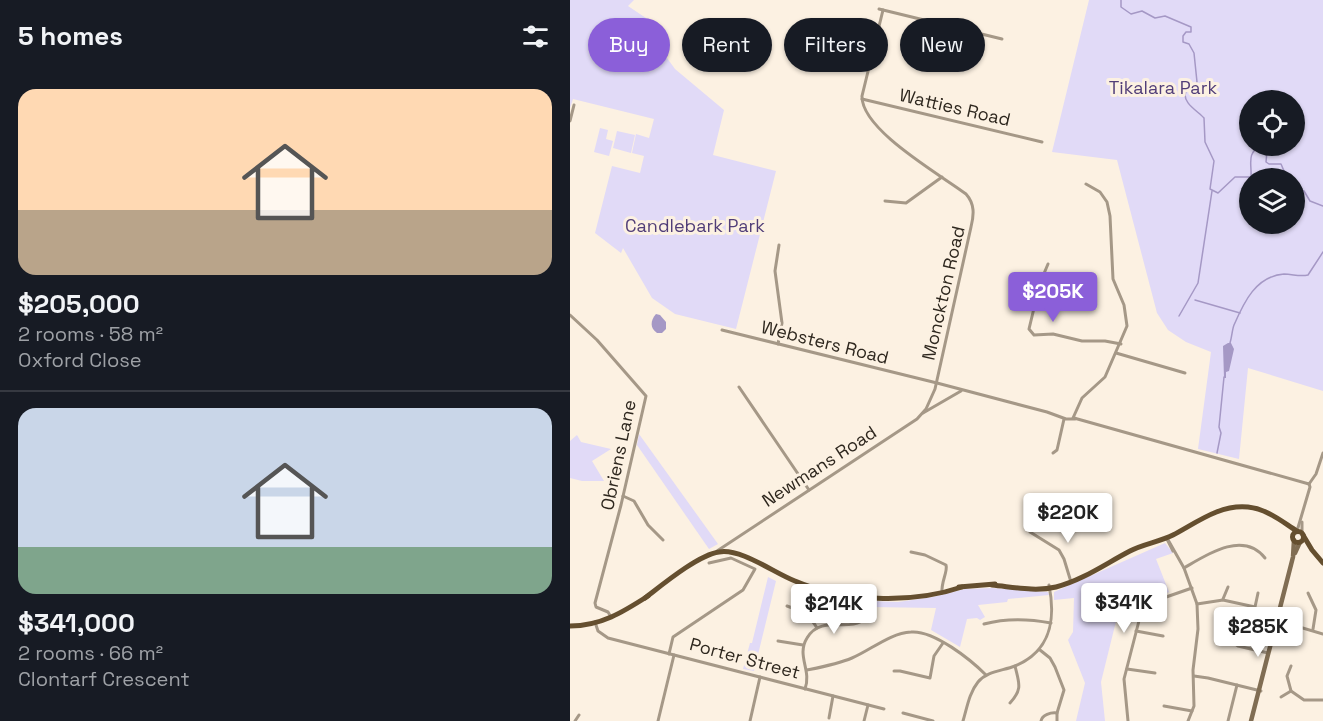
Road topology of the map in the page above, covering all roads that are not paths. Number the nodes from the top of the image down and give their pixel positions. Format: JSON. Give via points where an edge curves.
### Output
{"nodes":[{"id":1,"x":1002,"y":39,"type":"dead end"},
{"id":2,"x":862,"y":99,"type":"junction"},
{"id":3,"x":574,"y":105,"type":"dead end"},
{"id":4,"x":570,"y":122,"type":"edge"},
{"id":5,"x":1042,"y":142,"type":"dead end"},
{"id":6,"x":942,"y":177,"type":"junction"},
{"id":7,"x":1086,"y":184,"type":"dead end"},
{"id":8,"x":885,"y":201,"type":"dead end"},
{"id":9,"x":779,"y":245,"type":"dead end"},
{"id":10,"x":1048,"y":264,"type":"dead end"},
{"id":11,"x":570,"y":315,"type":"edge"},
{"id":12,"x":722,"y":330,"type":"dead end"},
{"id":13,"x":778,"y":344,"type":"junction"},
{"id":14,"x":1121,"y":344,"type":"junction"},
{"id":15,"x":1116,"y":353,"type":"junction"},
{"id":16,"x":1185,"y":373,"type":"dead end"},
{"id":17,"x":936,"y":383,"type":"junction"},
{"id":18,"x":739,"y":387,"type":"dead end"},
{"id":19,"x":954,"y":388,"type":"junction"},
{"id":20,"x":963,"y":390,"type":"junction"},
{"id":21,"x":956,"y":393,"type":"junction"},
{"id":22,"x":923,"y":413,"type":"junction"},
{"id":23,"x":1063,"y":418,"type":"junction"},
{"id":24,"x":1073,"y":418,"type":"junction"},
{"id":25,"x":1053,"y":453,"type":"dead end"},
{"id":26,"x":1323,"y":453,"type":"edge"},
{"id":27,"x":1309,"y":484,"type":"junction"},
{"id":28,"x":810,"y":490,"type":"junction"},
{"id":29,"x":623,"y":495,"type":"junction"},
{"id":30,"x":1301,"y":521,"type":"junction"},
{"id":31,"x":1285,"y":524,"type":"junction"},
{"id":32,"x":1030,"y":532,"type":"dead end"},
{"id":33,"x":1298,"y":536,"type":"junction"},
{"id":34,"x":663,"y":540,"type":"dead end"},
{"id":35,"x":1167,"y":540,"type":"junction"},
{"id":36,"x":729,"y":542,"type":"junction"},
{"id":37,"x":1310,"y":549,"type":"junction"},
{"id":38,"x":1296,"y":551,"type":"junction"},
{"id":39,"x":732,"y":552,"type":"junction"},
{"id":40,"x":911,"y":552,"type":"dead end"},
{"id":41,"x":717,"y":553,"type":"junction"},
{"id":42,"x":1293,"y":557,"type":"junction"},
{"id":43,"x":1265,"y":558,"type":"dead end"},
{"id":44,"x":752,"y":561,"type":"junction"},
{"id":45,"x":709,"y":563,"type":"dead end"},
{"id":46,"x":1323,"y":563,"type":"edge"},
{"id":47,"x":1184,"y":568,"type":"junction"},
{"id":48,"x":1071,"y":581,"type":"junction"},
{"id":49,"x":1050,"y":587,"type":"junction"},
{"id":50,"x":1228,"y":587,"type":"dead end"},
{"id":51,"x":1192,"y":588,"type":"junction"},
{"id":52,"x":942,"y":592,"type":"junction"},
{"id":53,"x":1258,"y":593,"type":"dead end"},
{"id":54,"x":1308,"y":593,"type":"dead end"},
{"id":55,"x":869,"y":597,"type":"junction"},
{"id":56,"x":1223,"y":600,"type":"junction"},
{"id":57,"x":1197,"y":604,"type":"junction"},
{"id":58,"x":787,"y":606,"type":"dead end"},
{"id":59,"x":1278,"y":616,"type":"junction"},
{"id":60,"x":611,"y":617,"type":"junction"},
{"id":61,"x":596,"y":622,"type":"junction"},
{"id":62,"x":1051,"y":623,"type":"junction"},
{"id":63,"x":1286,"y":623,"type":"junction"},
{"id":64,"x":984,"y":624,"type":"dead end"},
{"id":65,"x":570,"y":625,"type":"edge"},
{"id":66,"x":1276,"y":626,"type":"junction"},
{"id":67,"x":817,"y":628,"type":"junction"},
{"id":68,"x":1312,"y":629,"type":"junction"},
{"id":69,"x":1136,"y":631,"type":"junction"},
{"id":70,"x":1323,"y":634,"type":"edge"},
{"id":71,"x":1163,"y":636,"type":"dead end"},
{"id":72,"x":778,"y":641,"type":"dead end"},
{"id":73,"x":943,"y":643,"type":"junction"},
{"id":74,"x":1234,"y":643,"type":"dead end"},
{"id":75,"x":803,"y":645,"type":"junction"},
{"id":76,"x":1040,"y":650,"type":"junction"},
{"id":77,"x":1268,"y":653,"type":"junction"},
{"id":78,"x":669,"y":654,"type":"junction"},
{"id":79,"x":674,"y":655,"type":"junction"},
{"id":80,"x":1015,"y":666,"type":"junction"},
{"id":81,"x":1291,"y":666,"type":"dead end"},
{"id":82,"x":1126,"y":669,"type":"junction"},
{"id":83,"x":807,"y":670,"type":"junction"},
{"id":84,"x":894,"y":671,"type":"dead end"},
{"id":85,"x":1155,"y":673,"type":"dead end"},
{"id":86,"x":986,"y":675,"type":"junction"},
{"id":87,"x":1194,"y":676,"type":"junction"},
{"id":88,"x":761,"y":677,"type":"junction"},
{"id":89,"x":1237,"y":685,"type":"junction"},
{"id":90,"x":805,"y":689,"type":"junction"},
{"id":91,"x":1291,"y":690,"type":"junction"},
{"id":92,"x":1260,"y":691,"type":"junction"},
{"id":93,"x":833,"y":696,"type":"junction"},
{"id":94,"x":1281,"y":697,"type":"dead end"},
{"id":95,"x":1323,"y":700,"type":"edge"},
{"id":96,"x":1010,"y":703,"type":"dead end"},
{"id":97,"x":868,"y":705,"type":"junction"},
{"id":98,"x":1164,"y":706,"type":"dead end"},
{"id":99,"x":884,"y":709,"type":"dead end"},
{"id":100,"x":1192,"y":711,"type":"junction"},
{"id":101,"x":903,"y":713,"type":"dead end"},
{"id":102,"x":1057,"y":713,"type":"junction"},
{"id":103,"x":579,"y":715,"type":"dead end"},
{"id":104,"x":829,"y":718,"type":"dead end"},
{"id":105,"x":750,"y":720,"type":"edge"},
{"id":106,"x":575,"y":721,"type":"edge"},
{"id":107,"x":658,"y":721,"type":"edge"},
{"id":108,"x":755,"y":721,"type":"edge"},
{"id":109,"x":864,"y":721,"type":"edge"},
{"id":110,"x":933,"y":721,"type":"edge"},
{"id":111,"x":963,"y":721,"type":"edge"},
{"id":112,"x":1041,"y":721,"type":"edge"},
{"id":113,"x":1057,"y":721,"type":"edge"},
{"id":114,"x":1128,"y":721,"type":"edge"},
{"id":115,"x":1188,"y":721,"type":"edge"},
{"id":116,"x":1228,"y":721,"type":"edge"},
{"id":117,"x":1252,"y":721,"type":"edge"}],
"edges":[{"from":1,"to":2,"type":"street","via":[[881,9]]},
{"from":2,"to":5,"type":"street","name":"Watties Road"},
{"from":2,"to":6,"type":"street","name":"Monckton Road","via":[[884,135]]},
{"from":3,"to":4,"type":"street"},
{"from":6,"to":8,"type":"street","via":[[906,203]]},
{"from":6,"to":17,"type":"street","name":"Monckton Road","via":[[969,197],[974,212]]},
{"from":7,"to":14,"type":"street","via":[[1100,192],[1109,209],[1113,279],[1127,316]]},
{"from":9,"to":13,"type":"street","via":[[775,271],[782,323]]},
{"from":10,"to":14,"type":"street","via":[[1029,329],[1032,333]]},
{"from":11,"to":29,"type":"street","name":"Obriens Lane","via":[[646,396]]},
{"from":12,"to":13,"type":"street","name":"Websters Road"},
{"from":13,"to":17,"type":"street","name":"Websters Road"},
{"from":14,"to":15,"type":"street"},
{"from":15,"to":16,"type":"street"},
{"from":15,"to":24,"type":"street","via":[[1103,380],[1082,398]]},
{"from":17,"to":19,"type":"street","name":"Websters Road"},
{"from":17,"to":22,"type":"street","name":"Newmans Road"},
{"from":18,"to":28,"type":"street"},
{"from":19,"to":20,"type":"street","name":"Websters Road"},
{"from":19,"to":21,"type":"street"},
{"from":20,"to":21,"type":"street","name":"Newmans Road"},
{"from":20,"to":23,"type":"street","name":"Websters Road"},
{"from":21,"to":22,"type":"street","name":"Newmans Road"},
{"from":22,"to":28,"type":"street","name":"Newmans Road"},
{"from":23,"to":24,"type":"street","name":"Websters Road"},
{"from":23,"to":25,"type":"street","via":[[1057,450]]},
{"from":24,"to":27,"type":"street","name":"Websters Road"},
{"from":26,"to":27,"type":"street"},
{"from":27,"to":30,"type":"street"},
{"from":28,"to":36,"type":"street","name":"Newmans Road"},
{"from":29,"to":34,"type":"street","via":[[634,501],[648,525]]},
{"from":29,"to":60,"type":"street","name":"Obriens Lane","via":[[595,603]]},
{"from":30,"to":31,"type":"street","via":[[1293,526]]},
{"from":30,"to":33,"type":"street"},
{"from":31,"to":33,"type":"main road"},
{"from":31,"to":35,"type":"main road","via":[[1265,511],[1244,507],[1223,510]]},
{"from":32,"to":48,"type":"street","via":[[1059,550]]},
{"from":33,"to":37,"type":"main road"},
{"from":33,"to":38,"type":"main road"},
{"from":33,"to":42,"type":"main road"},
{"from":35,"to":47,"type":"street"},
{"from":35,"to":48,"type":"main road"},
{"from":36,"to":39,"type":"street"},
{"from":36,"to":41,"type":"street","name":"Newmans Road"},
{"from":37,"to":38,"type":"main road"},
{"from":37,"to":46,"type":"main road"},
{"from":38,"to":42,"type":"main road"},
{"from":39,"to":41,"type":"main road"},
{"from":39,"to":44,"type":"main road"},
{"from":40,"to":52,"type":"street","via":[[945,563]]},
{"from":41,"to":44,"type":"main road"},
{"from":41,"to":60,"type":"main road","name":"Newmans Road"},
{"from":42,"to":59,"type":"main road"},
{"from":43,"to":47,"type":"street","via":[[1252,549],[1230,546]]},
{"from":44,"to":55,"type":"main road","via":[[811,587]]},
{"from":45,"to":78,"type":"street","via":[[731,558],[755,569],[743,590],[675,636]]},
{"from":47,"to":51,"type":"street"},
{"from":48,"to":49,"type":"main road"},
{"from":49,"to":52,"type":"main road","via":[[992,585]]},
{"from":49,"to":62,"type":"street"},
{"from":50,"to":56,"type":"street"},
{"from":51,"to":57,"type":"street"},
{"from":51,"to":69,"type":"street","via":[[1146,606]]},
{"from":52,"to":55,"type":"main road"},
{"from":53,"to":56,"type":"street","via":[[1255,607]]},
{"from":54,"to":68,"type":"street","via":[[1316,610]]},
{"from":55,"to":67,"type":"street","via":[[864,620]]},
{"from":56,"to":57,"type":"street"},
{"from":57,"to":87,"type":"street"},
{"from":58,"to":67,"type":"street","via":[[806,613]]},
{"from":59,"to":63,"type":"street"},
{"from":59,"to":66,"type":"main road"},
{"from":60,"to":61,"type":"main road","name":"Newmans Road"},
{"from":61,"to":65,"type":"main road"},
{"from":61,"to":78,"type":"street","name":"Porter Street","via":[[601,634],[613,640]]},
{"from":62,"to":64,"type":"street","via":[[1033,620]]},
{"from":62,"to":76,"type":"street"},
{"from":63,"to":66,"type":"street"},
{"from":63,"to":68,"type":"street"},
{"from":66,"to":77,"type":"main road"},
{"from":66,"to":92,"type":"main road"},
{"from":67,"to":75,"type":"street"},
{"from":68,"to":70,"type":"street"},
{"from":69,"to":71,"type":"street"},
{"from":69,"to":82,"type":"street"},
{"from":72,"to":75,"type":"street"},
{"from":73,"to":83,"type":"street","via":[[921,633],[903,633],[852,658]]},
{"from":73,"to":84,"type":"street","via":[[934,656],[930,678]]},
{"from":73,"to":86,"type":"street"},
{"from":74,"to":77,"type":"street"},
{"from":75,"to":83,"type":"street"},
{"from":76,"to":80,"type":"street"},
{"from":76,"to":102,"type":"street","via":[[1050,658],[1064,690]]},
{"from":77,"to":92,"type":"main road"},
{"from":78,"to":79,"type":"street","name":"Porter Street"},
{"from":79,"to":88,"type":"street","name":"Porter Street"},
{"from":79,"to":107,"type":"street"},
{"from":80,"to":86,"type":"street"},
{"from":80,"to":96,"type":"street","via":[[1020,689]]},
{"from":81,"to":91,"type":"street","via":[[1287,676]]},
{"from":82,"to":85,"type":"street"},
{"from":82,"to":114,"type":"street"},
{"from":83,"to":90,"type":"street"},
{"from":86,"to":111,"type":"street","via":[[972,690]]},
{"from":87,"to":89,"type":"street"},
{"from":87,"to":100,"type":"street"},
{"from":88,"to":90,"type":"street","name":"Porter Street"},
{"from":88,"to":105,"type":"street"},
{"from":89,"to":92,"type":"street"},
{"from":89,"to":116,"type":"street"},
{"from":90,"to":93,"type":"street","name":"Porter Street"},
{"from":91,"to":94,"type":"street"},
{"from":91,"to":95,"type":"street","via":[[1304,700]]},
{"from":92,"to":117,"type":"main road"},
{"from":93,"to":97,"type":"street","name":"Porter Street"},
{"from":93,"to":104,"type":"street"},
{"from":97,"to":99,"type":"street","name":"Porter Street"},
{"from":97,"to":109,"type":"street"},
{"from":98,"to":100,"type":"street"},
{"from":100,"to":115,"type":"street"},
{"from":101,"to":110,"type":"street"},
{"from":102,"to":112,"type":"street","via":[[1044,716]]},
{"from":102,"to":113,"type":"street"},
{"from":103,"to":106,"type":"street"},
{"from":105,"to":108,"type":"street"}]}
